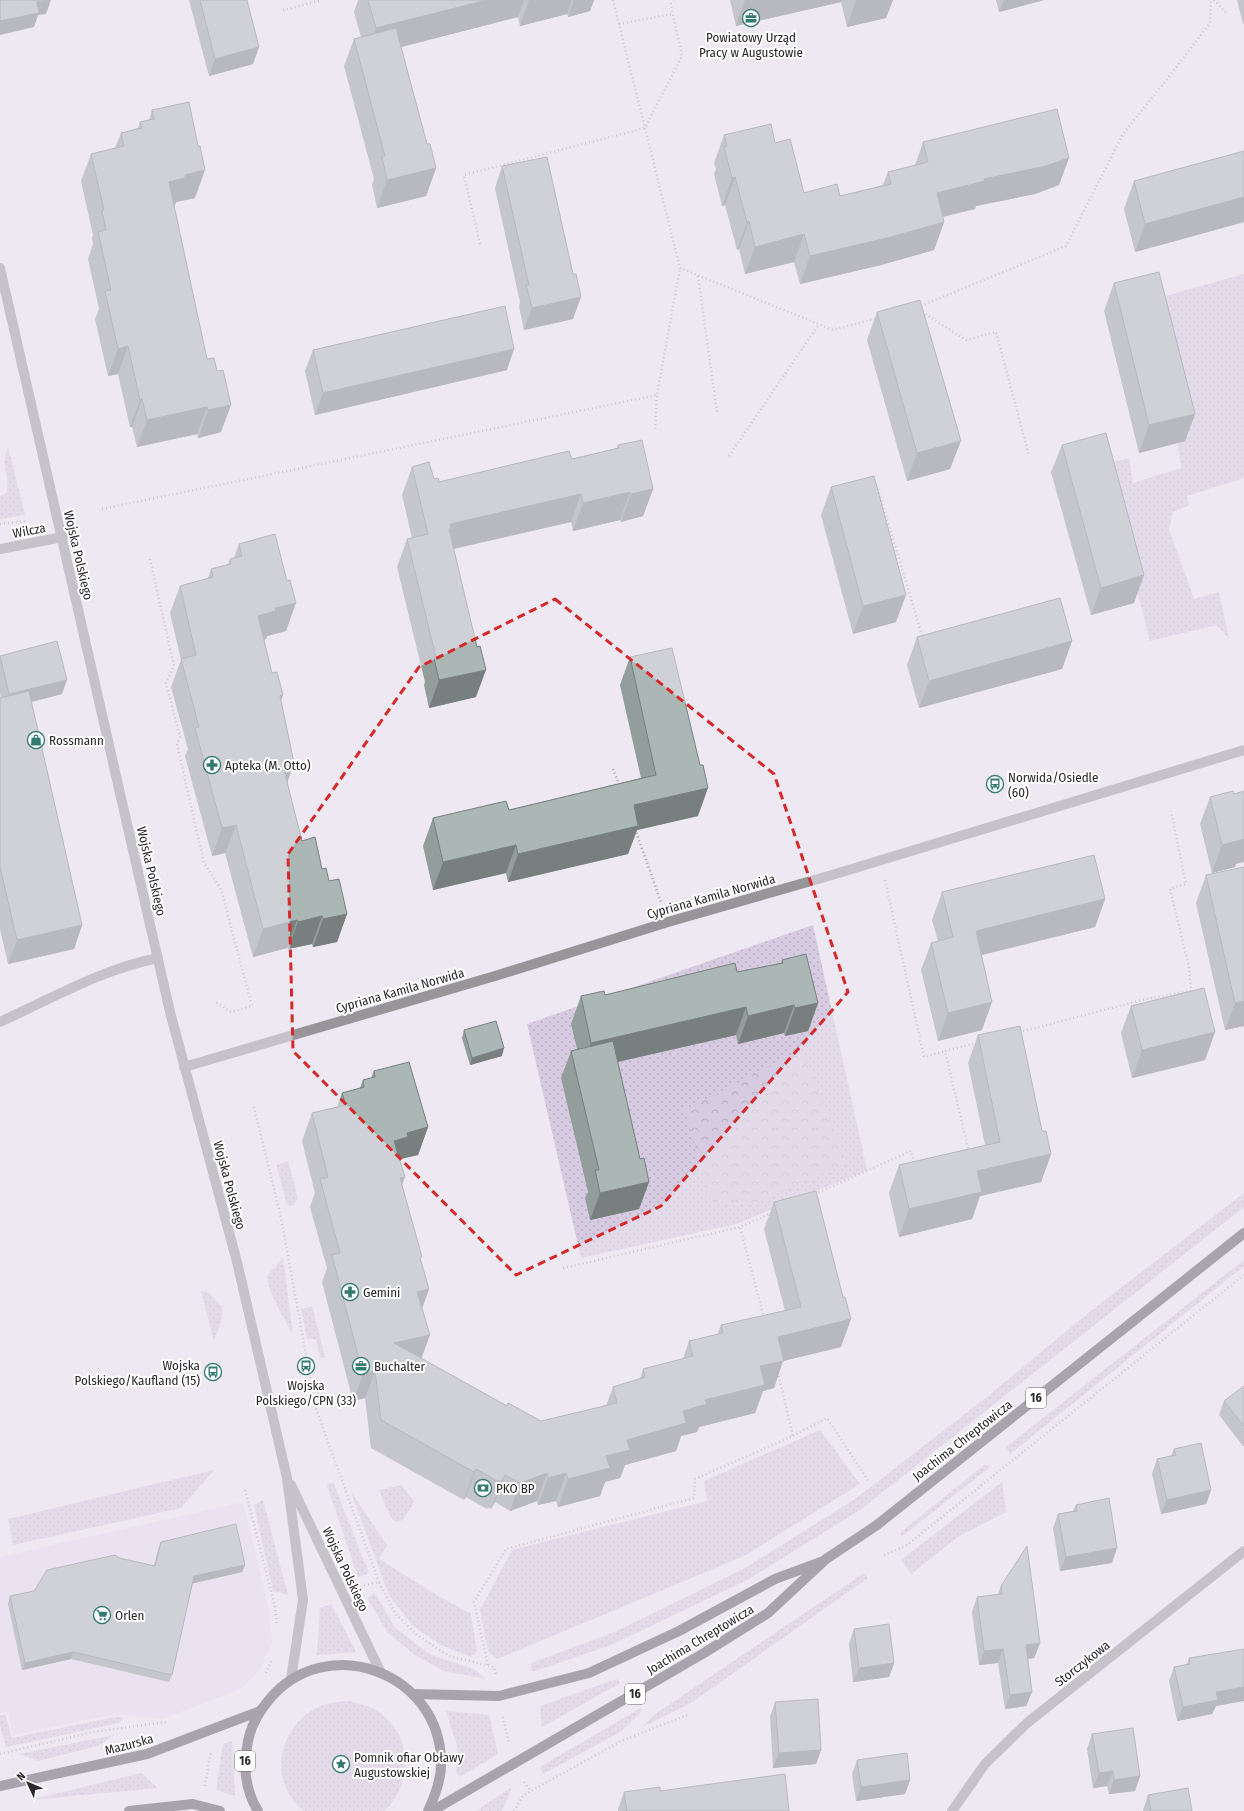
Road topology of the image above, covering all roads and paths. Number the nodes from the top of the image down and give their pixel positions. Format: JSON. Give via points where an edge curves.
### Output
{"nodes":[{"id":1,"x":322,"y":0,"type":"edge"},
{"id":2,"x":613,"y":0,"type":"edge"},
{"id":3,"x":670,"y":0,"type":"edge"},
{"id":4,"x":1213,"y":0,"type":"edge"},
{"id":5,"x":283,"y":10,"type":"dead end"},
{"id":6,"x":1226,"y":13,"type":"dead end"},
{"id":7,"x":673,"y":14,"type":"junction"},
{"id":8,"x":619,"y":24,"type":"junction"},
{"id":9,"x":645,"y":128,"type":"junction"},
{"id":10,"x":480,"y":244,"type":"dead end"},
{"id":11,"x":0,"y":268,"type":"edge"},
{"id":12,"x":680,"y":268,"type":"junction"},
{"id":13,"x":698,"y":276,"type":"junction"},
{"id":14,"x":881,"y":317,"type":"edge"},
{"id":15,"x":819,"y":324,"type":"junction"},
{"id":16,"x":657,"y":395,"type":"junction"},
{"id":17,"x":717,"y":412,"type":"dead end"},
{"id":18,"x":655,"y":429,"type":"dead end"},
{"id":19,"x":729,"y":456,"type":"dead end"},
{"id":20,"x":1029,"y":456,"type":"dead end"},
{"id":21,"x":878,"y":489,"type":"edge"},
{"id":22,"x":102,"y":509,"type":"dead end"},
{"id":23,"x":32,"y":520,"type":"dead end"},
{"id":24,"x":0,"y":524,"type":"edge"},
{"id":25,"x":62,"y":538,"type":"junction"},
{"id":26,"x":0,"y":549,"type":"edge"},
{"id":27,"x":150,"y":559,"type":"dead end"},
{"id":28,"x":923,"y":639,"type":"edge"},
{"id":29,"x":1244,"y":750,"type":"edge"},
{"id":30,"x":613,"y":769,"type":"dead end"},
{"id":31,"x":621,"y":790,"type":"edge"},
{"id":32,"x":1171,"y":811,"type":"dead end"},
{"id":33,"x":634,"y":827,"type":"edge"},
{"id":34,"x":880,"y":860,"type":"junction"},
{"id":35,"x":668,"y":922,"type":"junction"},
{"id":36,"x":158,"y":958,"type":"junction"},
{"id":37,"x":214,"y":1001,"type":"dead end"},
{"id":38,"x":0,"y":1022,"type":"edge"},
{"id":39,"x":1015,"y":1033,"type":"edge"},
{"id":40,"x":984,"y":1041,"type":"edge"},
{"id":41,"x":945,"y":1051,"type":"junction"},
{"id":42,"x":184,"y":1067,"type":"junction"},
{"id":43,"x":254,"y":1106,"type":"dead end"},
{"id":44,"x":970,"y":1159,"type":"edge"},
{"id":45,"x":916,"y":1170,"type":"edge"},
{"id":46,"x":811,"y":1195,"type":"edge"},
{"id":47,"x":775,"y":1211,"type":"edge"},
{"id":48,"x":740,"y":1227,"type":"junction"},
{"id":49,"x":1244,"y":1233,"type":"edge"},
{"id":50,"x":563,"y":1268,"type":"dead end"},
{"id":51,"x":1244,"y":1275,"type":"edge"},
{"id":52,"x":765,"y":1322,"type":"edge"},
{"id":53,"x":776,"y":1367,"type":"edge"},
{"id":54,"x":793,"y":1436,"type":"junction"},
{"id":55,"x":287,"y":1478,"type":"junction"},
{"id":56,"x":869,"y":1482,"type":"dead end"},
{"id":57,"x":245,"y":1490,"type":"dead end"},
{"id":58,"x":1244,"y":1551,"type":"edge"},
{"id":59,"x":884,"y":1555,"type":"dead end"},
{"id":60,"x":826,"y":1559,"type":"junction"},
{"id":61,"x":379,"y":1582,"type":"junction"},
{"id":62,"x":364,"y":1585,"type":"dead end"},
{"id":63,"x":277,"y":1630,"type":"dead end"},
{"id":64,"x":274,"y":1657,"type":"dead end"},
{"id":65,"x":488,"y":1665,"type":"junction"},
{"id":66,"x":380,"y":1671,"type":"junction"},
{"id":67,"x":265,"y":1674,"type":"dead end"},
{"id":68,"x":291,"y":1679,"type":"junction"},
{"id":69,"x":497,"y":1682,"type":"dead end"},
{"id":70,"x":413,"y":1694,"type":"junction"},
{"id":71,"x":260,"y":1711,"type":"junction"},
{"id":72,"x":502,"y":1713,"type":"dead end"},
{"id":73,"x":687,"y":1715,"type":"dead end"},
{"id":74,"x":171,"y":1721,"type":"dead end"},
{"id":75,"x":212,"y":1748,"type":"dead end"},
{"id":76,"x":510,"y":1749,"type":"dead end"},
{"id":77,"x":0,"y":1754,"type":"edge"},
{"id":78,"x":523,"y":1780,"type":"dead end"},
{"id":79,"x":0,"y":1786,"type":"edge"},
{"id":80,"x":204,"y":1790,"type":"dead end"},
{"id":81,"x":530,"y":1791,"type":"junction"},
{"id":82,"x":129,"y":1811,"type":"edge"},
{"id":83,"x":220,"y":1811,"type":"edge"},
{"id":84,"x":258,"y":1811,"type":"edge"},
{"id":85,"x":428,"y":1811,"type":"edge"},
{"id":86,"x":432,"y":1811,"type":"edge"},
{"id":87,"x":514,"y":1811,"type":"edge"},
{"id":88,"x":952,"y":1811,"type":"edge"}],
"edges":[{"from":1,"to":5,"type":"path"},
{"from":2,"to":8,"type":"path"},
{"from":3,"to":7,"type":"path"},
{"from":4,"to":6,"type":"path"},
{"from":4,"to":20,"type":"path","via":[[1210,23],[1122,134],[1066,246],[916,308],[966,340],[996,332]]},
{"from":7,"to":8,"type":"path"},
{"from":7,"to":9,"type":"path","via":[[682,56]]},
{"from":8,"to":9,"type":"path"},
{"from":9,"to":10,"type":"path","via":[[464,175]]},
{"from":9,"to":12,"type":"path"},
{"from":11,"to":25,"type":"street","name":"Wojska Polskiego"},
{"from":12,"to":13,"type":"path"},
{"from":12,"to":16,"type":"path"},
{"from":13,"to":15,"type":"path"},
{"from":13,"to":17,"type":"path"},
{"from":14,"to":15,"type":"path","via":[[833,330]]},
{"from":15,"to":19,"type":"path"},
{"from":16,"to":18,"type":"path"},
{"from":16,"to":22,"type":"path"},
{"from":21,"to":28,"type":"path"},
{"from":23,"to":24,"type":"path"},
{"from":25,"to":26,"type":"street","name":"Wilcza"},
{"from":25,"to":36,"type":"street","name":"Wojska Polskiego"},
{"from":27,"to":37,"type":"path","via":[[174,666],[166,683],[180,737],[177,744],[204,863],[221,889],[252,1006],[231,1012]]},
{"from":29,"to":34,"type":"street","name":"Cypriana Kamila Norwida"},
{"from":30,"to":31,"type":"path"},
{"from":32,"to":39,"type":"path","via":[[1186,884],[1170,889],[1189,967],[1191,991],[1146,999]]},
{"from":33,"to":35,"type":"path"},
{"from":34,"to":35,"type":"street","name":"Cypriana Kamila Norwida"},
{"from":34,"to":41,"type":"path","via":[[924,1058]]},
{"from":35,"to":42,"type":"street","name":"Cypriana Kamila Norwida","via":[[495,976]]},
{"from":36,"to":38,"type":"street","via":[[137,962],[86,982]]},
{"from":36,"to":42,"type":"street","name":"Wojska Polskiego"},
{"from":40,"to":41,"type":"path"},
{"from":41,"to":44,"type":"path"},
{"from":42,"to":55,"type":"street","name":"Wojska Polskiego","via":[[237,1262]]},
{"from":43,"to":61,"type":"path","via":[[281,1218],[316,1409]]},
{"from":45,"to":46,"type":"path","via":[[911,1151]]},
{"from":47,"to":48,"type":"path"},
{"from":48,"to":50,"type":"path"},
{"from":48,"to":52,"type":"path"},
{"from":49,"to":60,"type":"main road","name":"Joachima Chreptowicza","number":"16","via":[[876,1525]]},
{"from":51,"to":59,"type":"path","via":[[907,1545]]},
{"from":53,"to":54,"type":"path"},
{"from":54,"to":56,"type":"path","via":[[827,1418]]},
{"from":54,"to":65,"type":"path","via":[[695,1479],[694,1498],[506,1549],[474,1602]]},
{"from":55,"to":66,"type":"street","name":"Wojska Polskiego"},
{"from":55,"to":68,"type":"street","name":"Wojska Polskiego","via":[[303,1600]]},
{"from":57,"to":63,"type":"path","via":[[275,1606]]},
{"from":58,"to":88,"type":"street","name":"Storczykowa","via":[[1027,1723],[985,1764]]},
{"from":60,"to":70,"type":"main road","name":"Joachima Chreptowicza","number":"16","via":[[774,1579],[679,1631],[589,1673],[499,1696]]},
{"from":60,"to":86,"type":"main road","name":"Joachima Chreptowicza","number":"16","via":[[768,1614],[704,1654]]},
{"from":61,"to":62,"type":"path"},
{"from":61,"to":65,"type":"path","via":[[395,1612],[417,1635],[449,1656]]},
{"from":64,"to":67,"type":"path"},
{"from":65,"to":69,"type":"path","via":[[494,1667]]},
{"from":66,"to":68,"type":"main road","number":"16","via":[[334,1665],[312,1670]]},
{"from":66,"to":70,"type":"main road","number":"16","via":[[398,1681]]},
{"from":68,"to":71,"type":"main road","number":"16","via":[[274,1693]]},
{"from":70,"to":85,"type":"main road","number":"16","via":[[429,1715],[438,1739],[441,1765],[437,1791]]},
{"from":71,"to":79,"type":"main road","name":"Mazurska","via":[[147,1754]]},
{"from":71,"to":84,"type":"main road","number":"16","via":[[250,1732],[245,1756],[246,1781]]},
{"from":72,"to":76,"type":"path"},
{"from":73,"to":81,"type":"path","via":[[621,1741]]},
{"from":74,"to":77,"type":"path","via":[[93,1732]]},
{"from":75,"to":80,"type":"path"},
{"from":78,"to":81,"type":"path"},
{"from":81,"to":87,"type":"path","via":[[523,1796]]},
{"from":82,"to":83,"type":"main road","via":[[193,1804]]}]}
